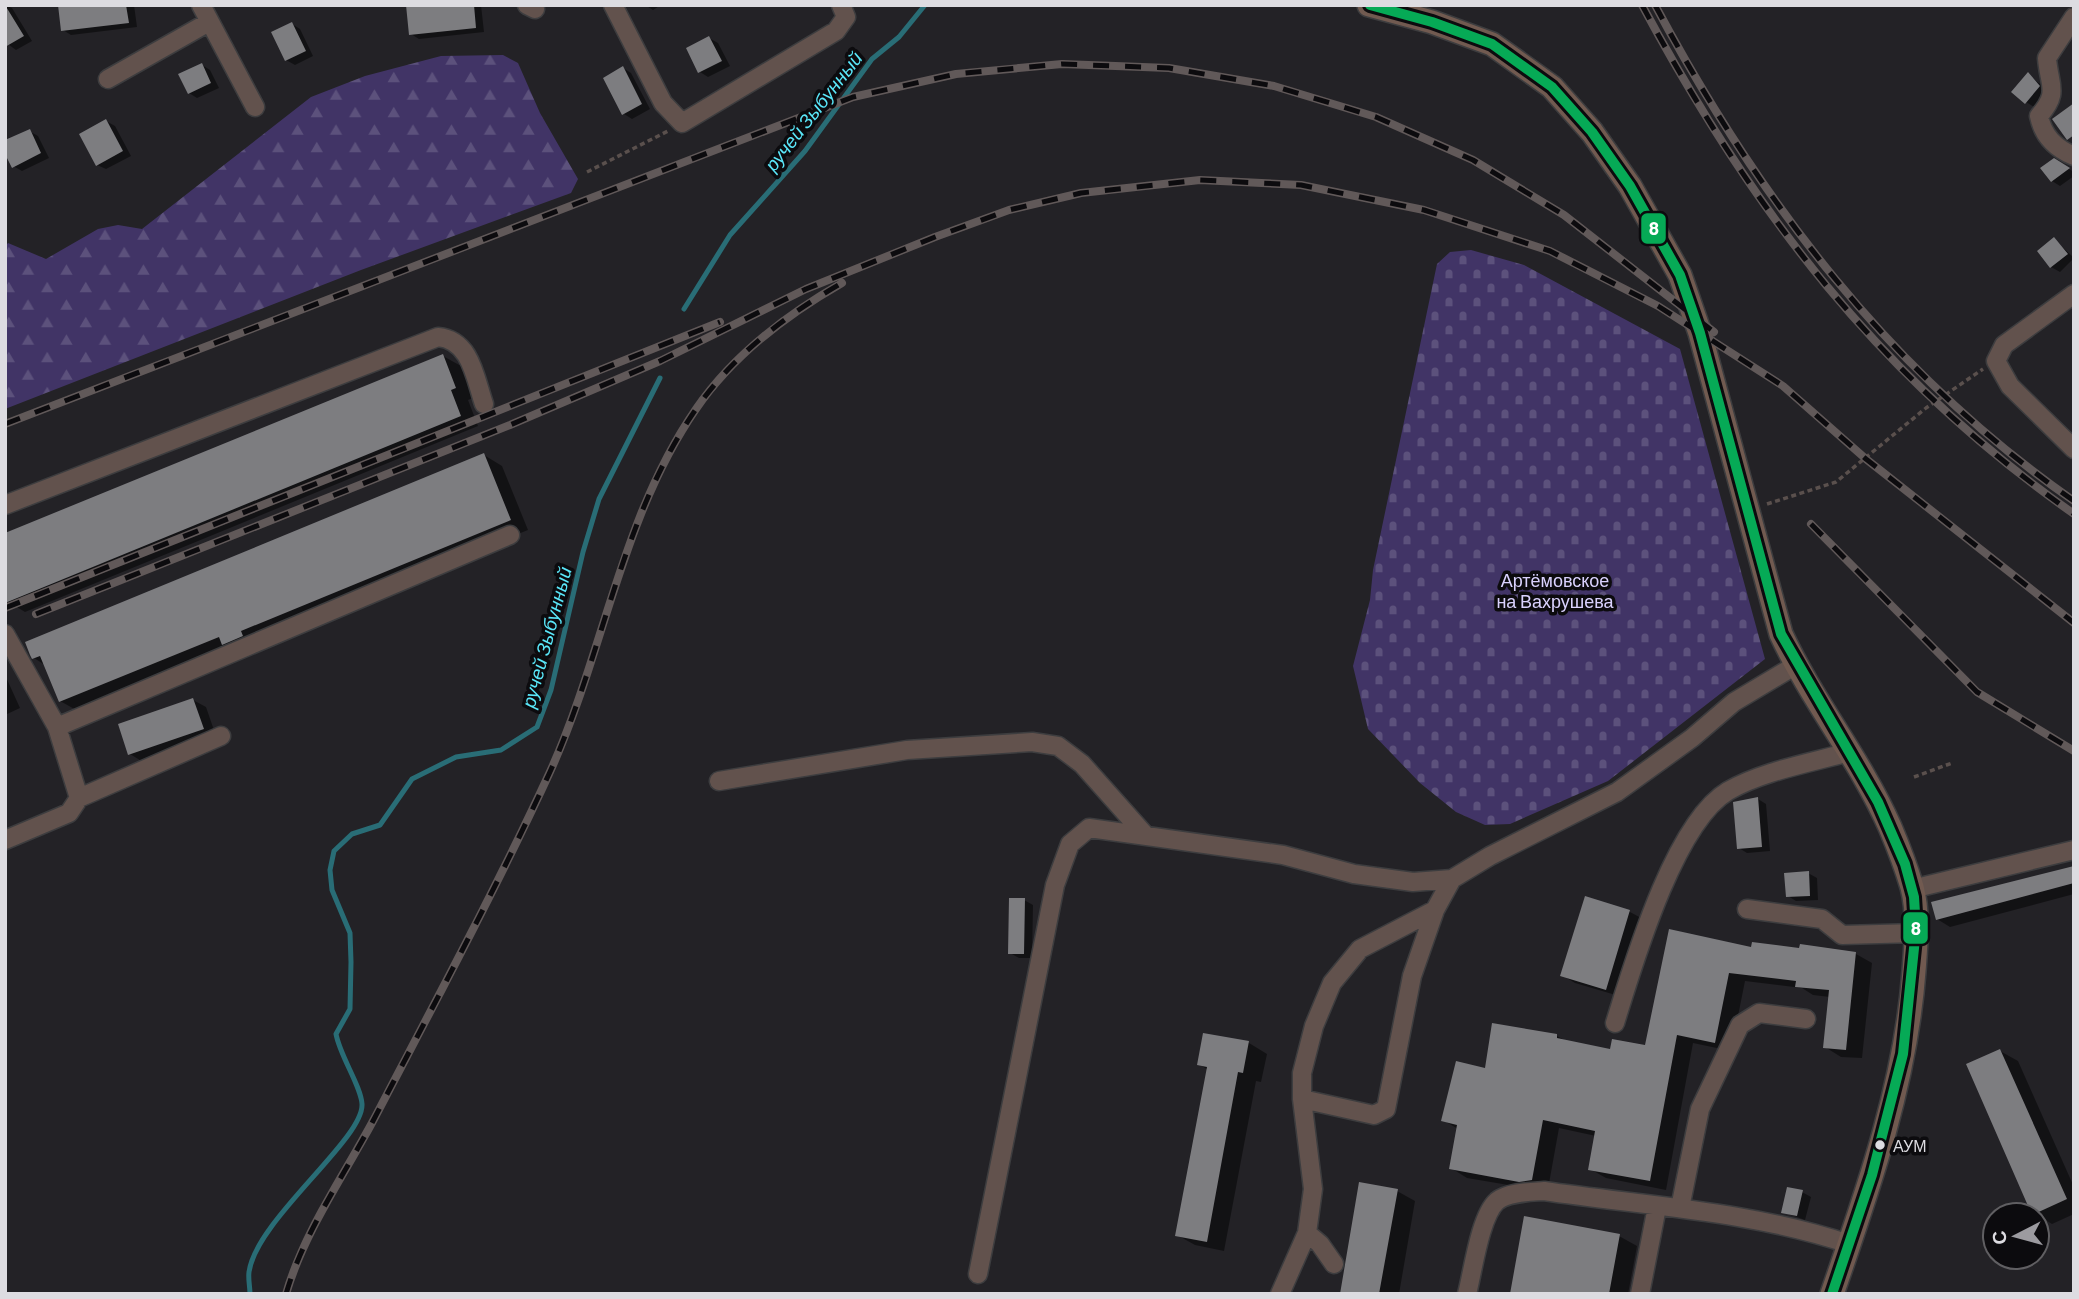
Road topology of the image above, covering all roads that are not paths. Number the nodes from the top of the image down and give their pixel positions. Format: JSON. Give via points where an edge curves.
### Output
{"nodes":[{"id":1,"x":201,"y":5,"type":"edge"},
{"id":2,"x":613,"y":5,"type":"edge"},
{"id":3,"x":841,"y":5,"type":"edge"},
{"id":4,"x":1369,"y":5,"type":"edge"},
{"id":5,"x":2074,"y":17,"type":"edge"},
{"id":6,"x":209,"y":22,"type":"junction"},
{"id":7,"x":108,"y":79,"type":"dead end"},
{"id":8,"x":255,"y":107,"type":"dead end"},
{"id":9,"x":2074,"y":156,"type":"edge"},
{"id":10,"x":2074,"y":294,"type":"edge"},
{"id":11,"x":484,"y":404,"type":"dead end"},
{"id":12,"x":2074,"y":449,"type":"edge"},
{"id":13,"x":5,"y":505,"type":"edge"},
{"id":14,"x":510,"y":535,"type":"dead end"},
{"id":15,"x":5,"y":634,"type":"edge"},
{"id":16,"x":1796,"y":665,"type":"junction"},
{"id":17,"x":57,"y":727,"type":"junction"},
{"id":18,"x":221,"y":736,"type":"dead end"},
{"id":19,"x":1849,"y":752,"type":"junction"},
{"id":20,"x":719,"y":781,"type":"dead end"},
{"id":21,"x":79,"y":798,"type":"junction"},
{"id":22,"x":1146,"y":836,"type":"junction"},
{"id":23,"x":5,"y":840,"type":"edge"},
{"id":24,"x":2074,"y":850,"type":"edge"},
{"id":25,"x":1452,"y":879,"type":"junction"},
{"id":26,"x":1912,"y":889,"type":"junction"},
{"id":27,"x":1747,"y":909,"type":"dead end"},
{"id":28,"x":1435,"y":910,"type":"junction"},
{"id":29,"x":1917,"y":933,"type":"junction"},
{"id":30,"x":1806,"y":1019,"type":"dead end"},
{"id":31,"x":1615,"y":1023,"type":"dead end"},
{"id":32,"x":1302,"y":1099,"type":"junction"},
{"id":33,"x":1657,"y":1207,"type":"junction"},
{"id":34,"x":1680,"y":1208,"type":"junction"},
{"id":35,"x":1307,"y":1233,"type":"junction"},
{"id":36,"x":1849,"y":1244,"type":"junction"},
{"id":37,"x":1334,"y":1264,"type":"dead end"},
{"id":38,"x":978,"y":1274,"type":"dead end"},
{"id":39,"x":1280,"y":1294,"type":"edge"},
{"id":40,"x":1467,"y":1294,"type":"edge"},
{"id":41,"x":1640,"y":1294,"type":"edge"},
{"id":42,"x":1832,"y":1294,"type":"edge"}],
"edges":[{"from":1,"to":6,"type":"street"},
{"from":2,"to":3,"type":"street","via":[[663,103],[682,123],[836,31],[846,17]]},
{"from":4,"to":16,"type":"main road","via":[[1492,44],[1552,87],[1592,132],[1630,186],[1680,275],[1700,333],[1773,611]]},
{"from":5,"to":9,"type":"street","via":[[2047,58],[2054,90],[2039,116],[2042,131],[2060,150]]},
{"from":6,"to":7,"type":"street"},
{"from":6,"to":8,"type":"street"},
{"from":10,"to":12,"type":"street","via":[[2004,345],[1996,361],[2010,386]]},
{"from":11,"to":13,"type":"street","via":[[466,352],[449,338],[438,337]]},
{"from":14,"to":17,"type":"street"},
{"from":15,"to":17,"type":"street"},
{"from":16,"to":19,"type":"main road"},
{"from":16,"to":25,"type":"street","via":[[1734,702],[1617,792]]},
{"from":17,"to":21,"type":"street"},
{"from":18,"to":21,"type":"street"},
{"from":19,"to":26,"type":"main road","via":[[1890,826]]},
{"from":19,"to":31,"type":"street","via":[[1750,782],[1727,792],[1711,806],[1674,864],[1641,937]]},
{"from":20,"to":22,"type":"street","via":[[907,750],[1032,742],[1058,746],[1082,764]]},
{"from":21,"to":23,"type":"street","via":[[69,813]]},
{"from":22,"to":25,"type":"street","via":[[1283,855],[1354,874],[1413,881]]},
{"from":22,"to":38,"type":"street","via":[[1089,828],[1070,844],[1055,885]]},
{"from":24,"to":26,"type":"street"},
{"from":25,"to":28,"type":"street"},
{"from":26,"to":29,"type":"main road"},
{"from":27,"to":29,"type":"street","via":[[1822,919],[1842,935]]},
{"from":28,"to":32,"type":"street","via":[[1360,949],[1332,983],[1314,1026],[1302,1073]]},
{"from":28,"to":32,"type":"street","via":[[1412,976],[1386,1108],[1374,1115]]},
{"from":29,"to":36,"type":"main road","via":[[1911,1011],[1899,1077]]},
{"from":30,"to":34,"type":"street","via":[[1759,1013],[1740,1025],[1700,1109]]},
{"from":32,"to":35,"type":"street","via":[[1313,1189]]},
{"from":33,"to":34,"type":"street"},
{"from":33,"to":40,"type":"street","via":[[1544,1191],[1498,1199],[1488,1212]]},
{"from":33,"to":41,"type":"street"},
{"from":34,"to":36,"type":"street","via":[[1799,1227]]},
{"from":35,"to":37,"type":"street"},
{"from":35,"to":39,"type":"street"},
{"from":36,"to":42,"type":"main road"}]}
